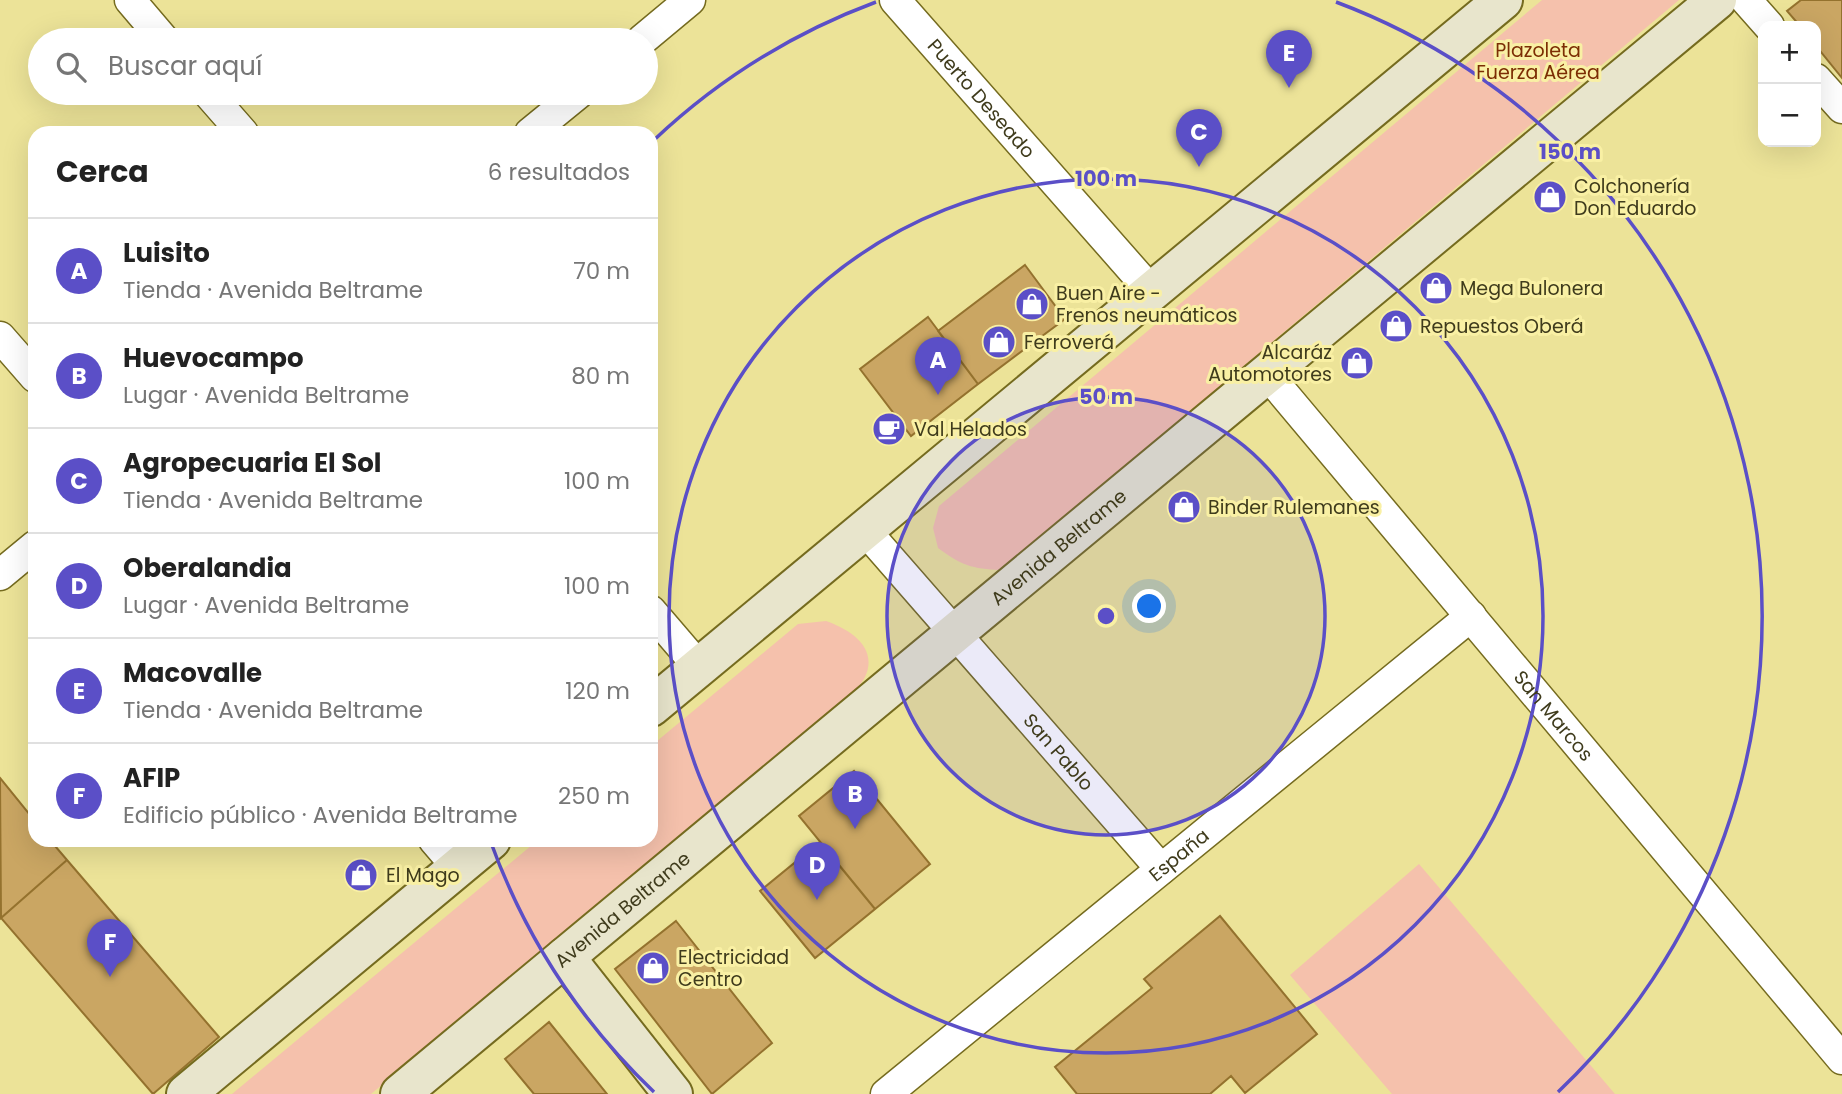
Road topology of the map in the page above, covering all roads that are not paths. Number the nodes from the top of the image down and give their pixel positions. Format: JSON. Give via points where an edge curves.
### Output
{"nodes":[{"id":1,"x":130,"y":0,"type":"edge"},
{"id":2,"x":690,"y":0,"type":"edge"},
{"id":3,"x":895,"y":0,"type":"edge"},
{"id":4,"x":1503,"y":0,"type":"edge"},
{"id":5,"x":1717,"y":0,"type":"edge"},
{"id":6,"x":1746,"y":0,"type":"edge"},
{"id":7,"x":1765,"y":21,"type":"edge"},
{"id":8,"x":154,"y":28,"type":"edge"},
{"id":9,"x":656,"y":28,"type":"edge"},
{"id":10,"x":1820,"y":84,"type":"edge"},
{"id":11,"x":218,"y":105,"type":"edge"},
{"id":12,"x":564,"y":105,"type":"edge"},
{"id":13,"x":1842,"y":108,"type":"edge"},
{"id":14,"x":237,"y":126,"type":"edge"},
{"id":15,"x":539,"y":126,"type":"edge"},
{"id":16,"x":1152,"y":292,"type":"junction"},
{"id":17,"x":0,"y":337,"type":"edge"},
{"id":18,"x":28,"y":369,"type":"edge"},
{"id":19,"x":1267,"y":374,"type":"junction"},
{"id":20,"x":864,"y":529,"type":"junction"},
{"id":21,"x":28,"y":552,"type":"edge"},
{"id":22,"x":0,"y":575,"type":"edge"},
{"id":23,"x":1471,"y":616,"type":"junction"},
{"id":24,"x":658,"y":619,"type":"edge"},
{"id":25,"x":956,"y":633,"type":"junction"},
{"id":26,"x":699,"y":667,"type":"junction"},
{"id":27,"x":658,"y":700,"type":"edge"},
{"id":28,"x":468,"y":847,"type":"edge"},
{"id":29,"x":446,"y":854,"type":"edge"},
{"id":30,"x":1161,"y":869,"type":"junction"},
{"id":31,"x":565,"y":957,"type":"junction"},
{"id":32,"x":1832,"y":1033,"type":"edge"},
{"id":33,"x":1842,"y":1059,"type":"edge"},
{"id":34,"x":186,"y":1094,"type":"edge"},
{"id":35,"x":400,"y":1094,"type":"edge"},
{"id":36,"x":673,"y":1094,"type":"edge"},
{"id":37,"x":886,"y":1094,"type":"edge"}],
"edges":[{"from":1,"to":8,"type":"street"},
{"from":2,"to":9,"type":"street"},
{"from":3,"to":16,"type":"street","name":"Puerto Deseado"},
{"from":4,"to":16,"type":"main road"},
{"from":5,"to":19,"type":"main road","name":"Avenida Beltrame"},
{"from":6,"to":7,"type":"street"},
{"from":10,"to":13,"type":"street"},
{"from":11,"to":14,"type":"street"},
{"from":12,"to":15,"type":"street"},
{"from":16,"to":20,"type":"main road"},
{"from":17,"to":18,"type":"street"},
{"from":19,"to":23,"type":"street","name":"San Marcos"},
{"from":19,"to":25,"type":"main road","name":"Avenida Beltrame"},
{"from":20,"to":25,"type":"street","name":"San Pablo"},
{"from":20,"to":26,"type":"main road"},
{"from":21,"to":22,"type":"street"},
{"from":23,"to":30,"type":"street","name":"España"},
{"from":23,"to":32,"type":"street","name":"San Marcos"},
{"from":24,"to":26,"type":"street"},
{"from":25,"to":30,"type":"street","name":"San Pablo"},
{"from":25,"to":31,"type":"main road","name":"Avenida Beltrame"},
{"from":26,"to":27,"type":"main road"},
{"from":28,"to":29,"type":"main road"},
{"from":29,"to":34,"type":"main road"},
{"from":30,"to":37,"type":"street","name":"España"},
{"from":31,"to":35,"type":"main road","name":"Avenida Beltrame"},
{"from":31,"to":36,"type":"main road"},
{"from":32,"to":33,"type":"street","name":"San Marcos"}]}
